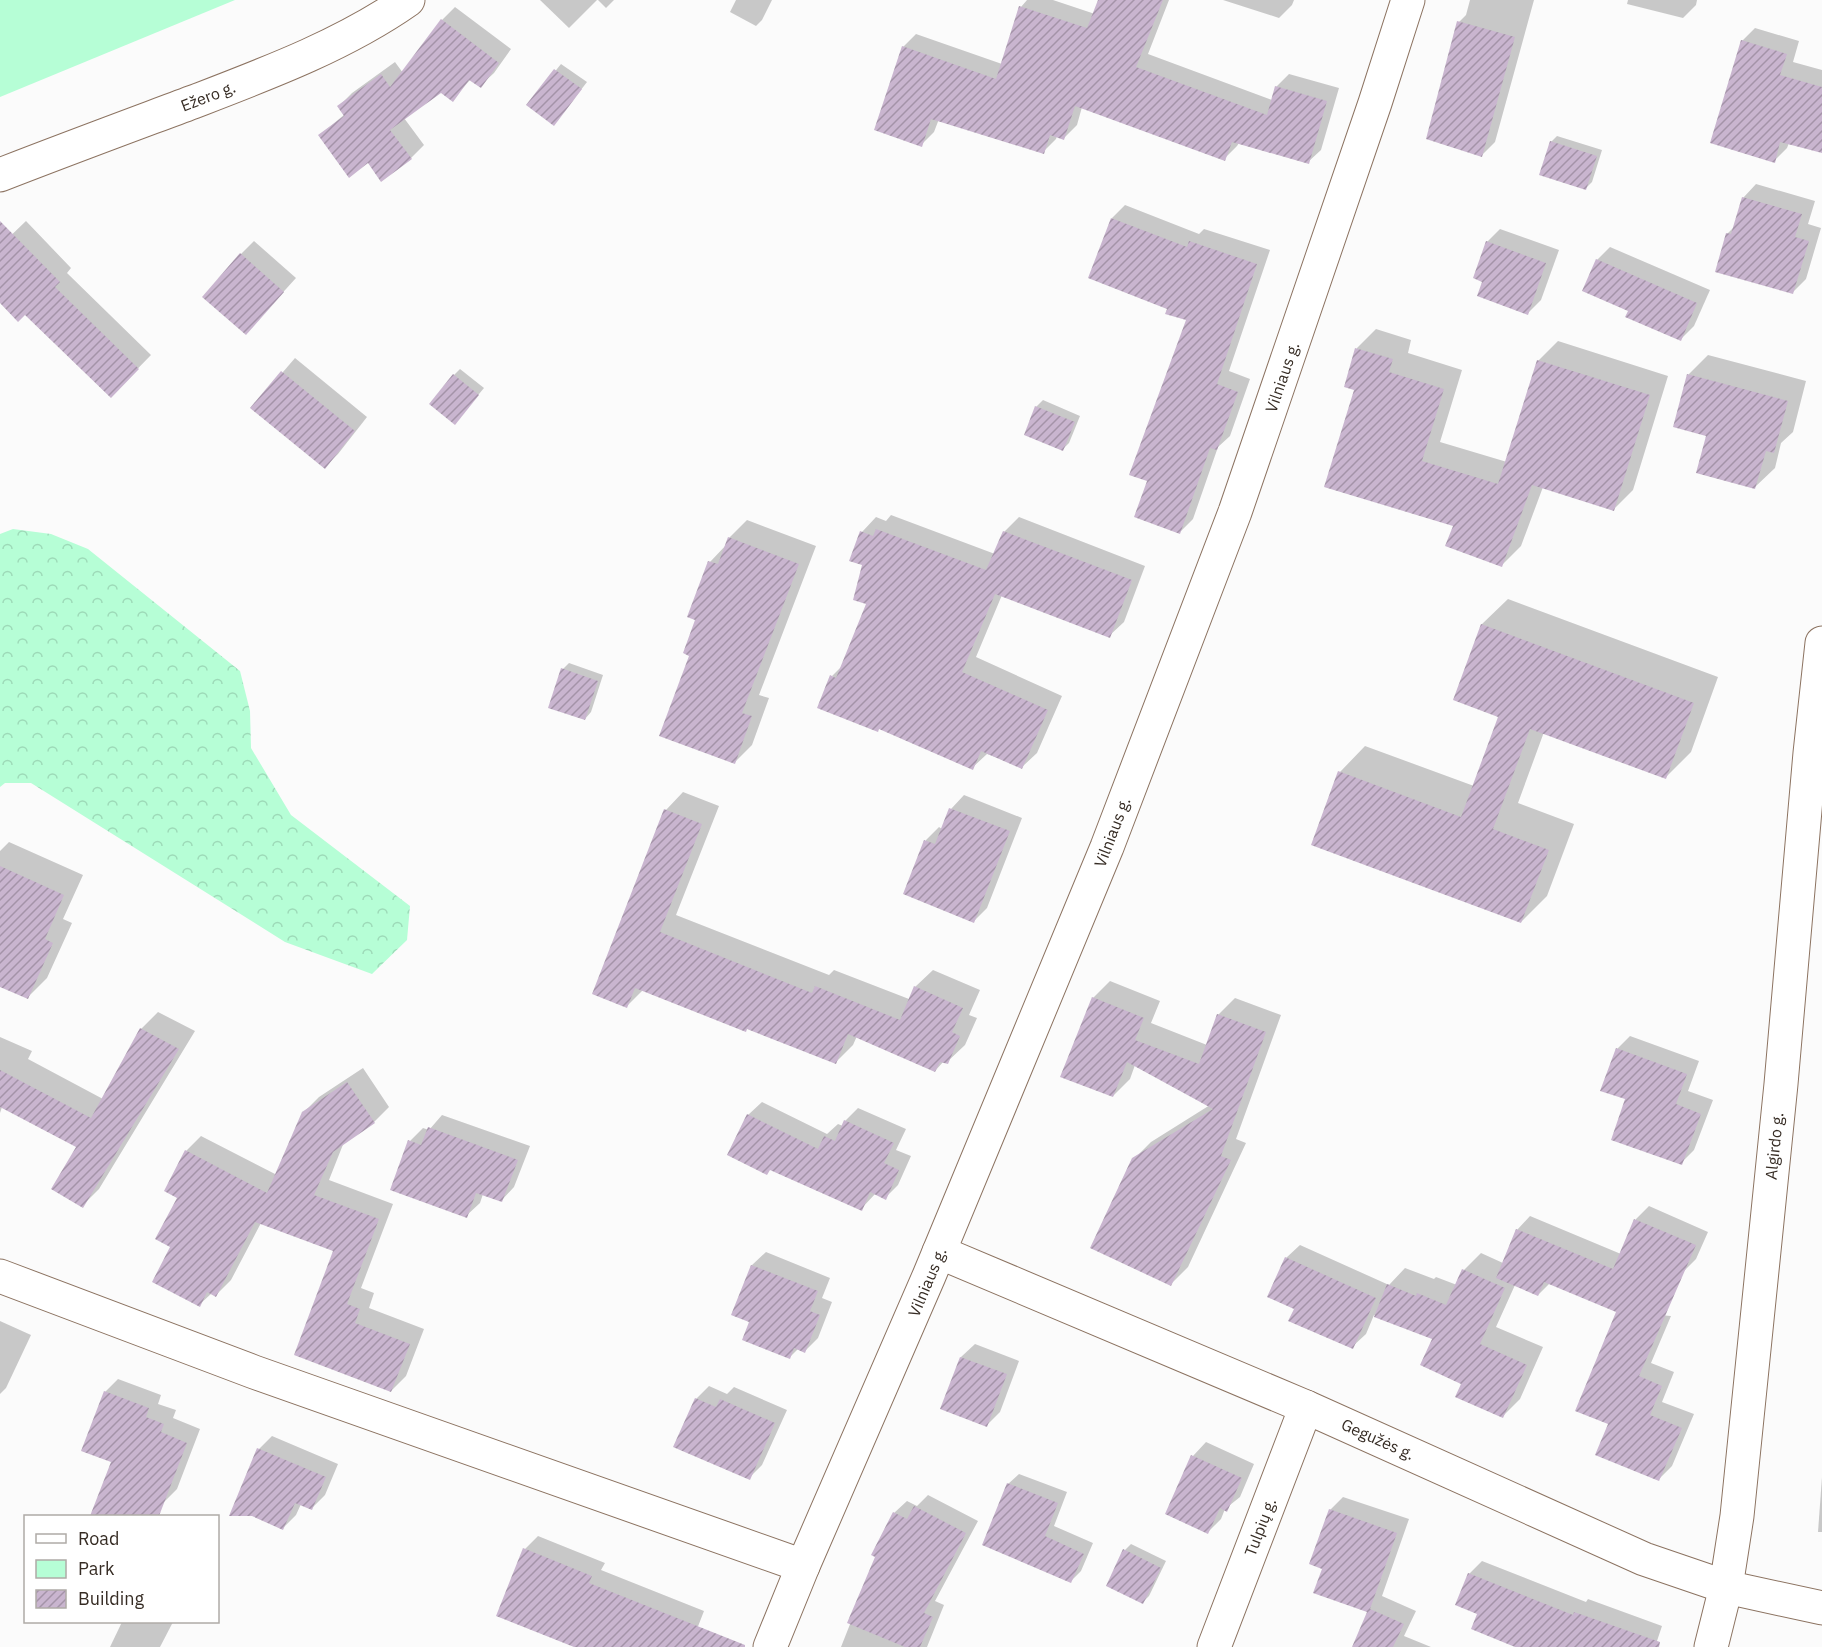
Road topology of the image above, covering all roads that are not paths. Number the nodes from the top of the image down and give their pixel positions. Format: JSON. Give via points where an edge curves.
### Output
{"nodes":[{"id":1,"x":408,"y":0,"type":"edge"},
{"id":2,"x":1408,"y":0,"type":"edge"},
{"id":3,"x":0,"y":175,"type":"edge"},
{"id":4,"x":1822,"y":643,"type":"edge"},
{"id":5,"x":939,"y":1252,"type":"junction"},
{"id":6,"x":0,"y":1276,"type":"edge"},
{"id":7,"x":1306,"y":1407,"type":"junction"},
{"id":8,"x":803,"y":1566,"type":"junction"},
{"id":9,"x":1725,"y":1587,"type":"junction"},
{"id":10,"x":1822,"y":1608,"type":"edge"},
{"id":11,"x":770,"y":1647,"type":"edge"},
{"id":12,"x":1214,"y":1647,"type":"edge"},
{"id":13,"x":1711,"y":1647,"type":"edge"}],
"edges":[{"from":1,"to":3,"type":"street","name":"Ežero g.","via":[[324,48],[258,78]]},
{"from":2,"to":5,"type":"street","name":"Vilniaus g.","via":[[1235,512],[1107,847]]},
{"from":4,"to":9,"type":"street","name":"Algirdo g.","via":[[1737,1516]]},
{"from":5,"to":7,"type":"street","name":"Gegužės g."},
{"from":5,"to":8,"type":"street","name":"Vilniaus g."},
{"from":6,"to":8,"type":"street","via":[[254,1372]]},
{"from":7,"to":9,"type":"street","name":"Gegužės g.","via":[[1644,1559]]},
{"from":7,"to":12,"type":"street","name":"Tulpių g."},
{"from":8,"to":11,"type":"street","name":"Vilniaus g."},
{"from":9,"to":10,"type":"street","name":"Gegužės g."},
{"from":9,"to":13,"type":"street","name":"Algirdo g."}]}
